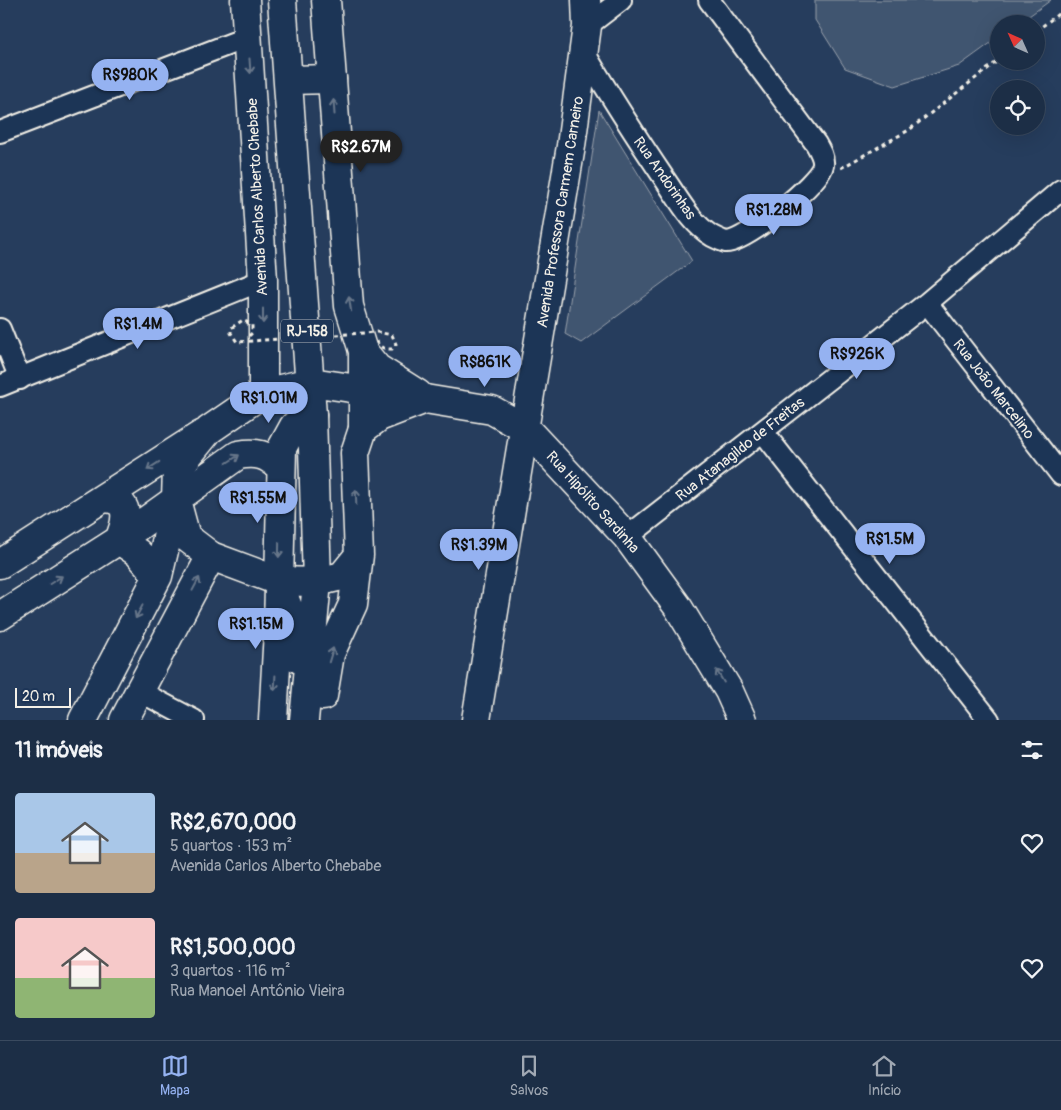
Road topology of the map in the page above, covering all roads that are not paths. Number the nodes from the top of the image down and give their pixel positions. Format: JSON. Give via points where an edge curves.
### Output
{"nodes":[{"id":1,"x":245,"y":0,"type":"edge"},
{"id":2,"x":282,"y":0,"type":"edge"},
{"id":3,"x":326,"y":0,"type":"edge"},
{"id":4,"x":621,"y":0,"type":"edge"},
{"id":5,"x":709,"y":0,"type":"edge"},
{"id":6,"x":586,"y":26,"type":"edge"},
{"id":7,"x":248,"y":37,"type":"junction"},
{"id":8,"x":332,"y":78,"type":"junction"},
{"id":9,"x":289,"y":80,"type":"junction"},
{"id":10,"x":0,"y":132,"type":"edge"},
{"id":11,"x":1061,"y":190,"type":"edge"},
{"id":12,"x":263,"y":280,"type":"junction"},
{"id":13,"x":927,"y":303,"type":"junction"},
{"id":14,"x":0,"y":329,"type":"edge"},
{"id":15,"x":370,"y":346,"type":"junction"},
{"id":16,"x":20,"y":378,"type":"junction"},
{"id":17,"x":311,"y":382,"type":"junction"},
{"id":18,"x":0,"y":386,"type":"edge"},
{"id":19,"x":362,"y":390,"type":"junction"},
{"id":20,"x":263,"y":393,"type":"junction"},
{"id":21,"x":425,"y":399,"type":"junction"},
{"id":22,"x":312,"y":415,"type":"junction"},
{"id":23,"x":363,"y":429,"type":"junction"},
{"id":24,"x":526,"y":429,"type":"junction"},
{"id":25,"x":209,"y":430,"type":"junction"},
{"id":26,"x":763,"y":432,"type":"junction"},
{"id":27,"x":280,"y":467,"type":"junction"},
{"id":28,"x":1061,"y":475,"type":"edge"},
{"id":29,"x":104,"y":498,"type":"junction"},
{"id":30,"x":176,"y":500,"type":"junction"},
{"id":31,"x":627,"y":537,"type":"junction"},
{"id":32,"x":119,"y":540,"type":"junction"},
{"id":33,"x":359,"y":555,"type":"junction"},
{"id":34,"x":211,"y":556,"type":"junction"},
{"id":35,"x":0,"y":565,"type":"edge"},
{"id":36,"x":158,"y":576,"type":"junction"},
{"id":37,"x":278,"y":581,"type":"junction"},
{"id":38,"x":317,"y":582,"type":"junction"},
{"id":39,"x":11,"y":609,"type":"edge"},
{"id":40,"x":139,"y":692,"type":"junction"},
{"id":41,"x":83,"y":720,"type":"edge"},
{"id":42,"x":124,"y":720,"type":"edge"},
{"id":43,"x":194,"y":720,"type":"edge"},
{"id":44,"x":273,"y":720,"type":"edge"},
{"id":45,"x":304,"y":720,"type":"edge"},
{"id":46,"x":321,"y":720,"type":"edge"},
{"id":47,"x":476,"y":720,"type":"edge"},
{"id":48,"x":742,"y":720,"type":"edge"},
{"id":49,"x":989,"y":720,"type":"edge"}],
"edges":[{"from":1,"to":7,"type":"main road","name":"Avenida Carlos Alberto Chebabe"},
{"from":2,"to":9,"type":"main road","number":"RJ-158"},
{"from":3,"to":8,"type":"main road"},
{"from":4,"to":6,"type":"street"},
{"from":5,"to":6,"type":"street","name":"Rua Andorinhas","via":[[821,152],[823,167],[810,185],[751,232],[726,242],[696,223],[625,121]]},
{"from":6,"to":24,"type":"main road","name":"Avenida Professora Carmem Carneiro","via":[[572,146]]},
{"from":7,"to":10,"type":"street"},
{"from":7,"to":12,"type":"main road","name":"Avenida Carlos Alberto Chebabe","one_way":true},
{"from":8,"to":9,"type":"main road"},
{"from":15,"to":8,"type":"main road","one_way":true,"via":[[349,306]]},
{"from":9,"to":17,"type":"main road","number":"RJ-158"},
{"from":11,"to":13,"type":"street","name":"Rua Atanagildo de Freitas"},
{"from":12,"to":16,"type":"street"},
{"from":12,"to":20,"type":"main road","name":"Avenida Carlos Alberto Chebabe","one_way":true},
{"from":13,"to":26,"type":"street","name":"Rua Atanagildo de Freitas"},
{"from":13,"to":28,"type":"street","name":"Rua João Marcelino"},
{"from":14,"to":16,"type":"street"},
{"from":15,"to":19,"type":"main road"},
{"from":15,"to":21,"type":"main road","via":[[377,368]]},
{"from":16,"to":18,"type":"street"},
{"from":17,"to":19,"type":"main road","name":"Rua Hipólito Sardinha"},
{"from":17,"to":20,"type":"main road"},
{"from":17,"to":22,"type":"main road","number":"RJ-158"},
{"from":19,"to":21,"type":"main road","name":"Rua Hipólito Sardinha"},
{"from":19,"to":23,"type":"main road"},
{"from":20,"to":25,"type":"main road"},
{"from":21,"to":23,"type":"main road","via":[[379,417]]},
{"from":21,"to":24,"type":"main road","name":"Rua Hipólito Sardinha","via":[[492,410]]},
{"from":22,"to":27,"type":"main road","via":[[294,426],[287,435]]},
{"from":22,"to":38,"type":"main road","number":"RJ-158"},
{"from":33,"to":23,"type":"main road","one_way":true,"via":[[355,453]]},
{"from":24,"to":31,"type":"main road","name":"Rua Hipólito Sardinha"},
{"from":24,"to":47,"type":"main road","name":"Avenida Professora Carmem Carneiro"},
{"from":25,"to":29,"type":"main road","one_way":true},
{"from":25,"to":30,"type":"main road","via":[[177,469]]},
{"from":26,"to":31,"type":"street","name":"Rua Atanagildo de Freitas"},
{"from":26,"to":49,"type":"street"},
{"from":30,"to":27,"type":"main road","one_way":true,"via":[[238,455],[255,452],[269,456]]},
{"from":27,"to":37,"type":"main road","one_way":true},
{"from":29,"to":32,"type":"main road","via":[[120,503],[126,513]]},
{"from":29,"to":35,"type":"main road"},
{"from":30,"to":32,"type":"main road"},
{"from":30,"to":34,"type":"main road","via":[[186,537]]},
{"from":30,"to":36,"type":"main road"},
{"from":48,"to":31,"type":"main road","name":"Rua Hipólito Sardinha","one_way":true,"via":[[729,691],[678,607]]},
{"from":32,"to":36,"type":"main road","via":[[138,553]]},
{"from":39,"to":32,"type":"main road","one_way":true},
{"from":33,"to":38,"type":"main road","via":[[342,576]]},
{"from":46,"to":33,"type":"main road","one_way":true,"via":[[330,654],[353,604]]},
{"from":34,"to":37,"type":"main road"},
{"from":40,"to":34,"type":"main road","one_way":true},
{"from":35,"to":39,"type":"main road"},
{"from":36,"to":41,"type":"main road","one_way":true},
{"from":37,"to":38,"type":"main road"},
{"from":37,"to":44,"type":"main road","one_way":true},
{"from":37,"to":45,"type":"main road","via":[[296,628]]},
{"from":38,"to":45,"type":"main road","number":"RJ-158"},
{"from":40,"to":42,"type":"main road"},
{"from":40,"to":43,"type":"street"}]}
